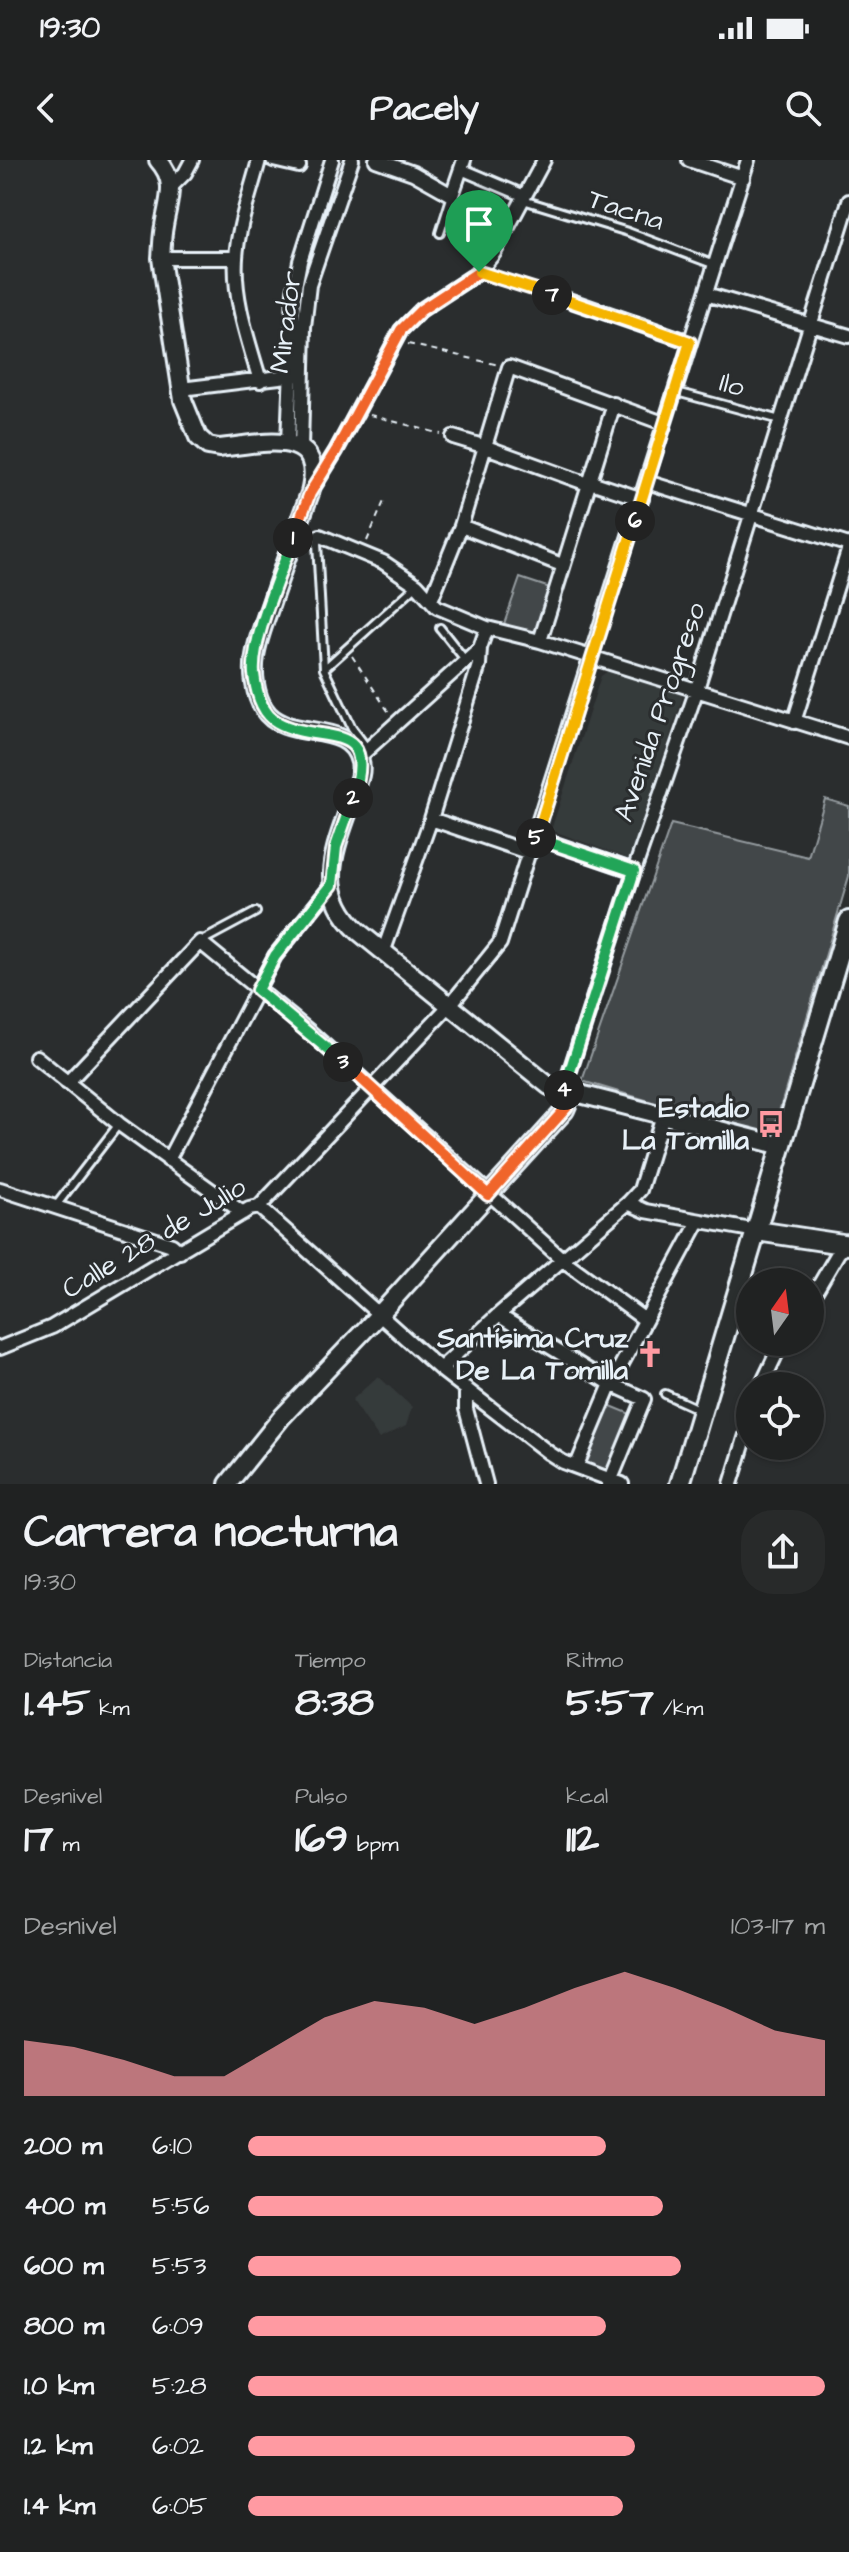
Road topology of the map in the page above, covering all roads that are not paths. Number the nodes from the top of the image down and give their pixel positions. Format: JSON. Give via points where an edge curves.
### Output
{"nodes":[{"id":1,"x":158,"y":160,"type":"edge"},
{"id":2,"x":192,"y":160,"type":"edge"},
{"id":3,"x":259,"y":160,"type":"edge"},
{"id":4,"x":273,"y":160,"type":"edge"},
{"id":5,"x":332,"y":160,"type":"edge"},
{"id":6,"x":352,"y":160,"type":"edge"},
{"id":7,"x":376,"y":160,"type":"edge"},
{"id":8,"x":544,"y":160,"type":"edge"},
{"id":9,"x":689,"y":160,"type":"edge"},
{"id":10,"x":748,"y":160,"type":"edge"},
{"id":11,"x":462,"y":164,"type":"edge"},
{"id":12,"x":299,"y":166,"type":"dead end"},
{"id":13,"x":743,"y":178,"type":"junction"},
{"id":14,"x":172,"y":186,"type":"junction"},
{"id":15,"x":452,"y":195,"type":"junction"},
{"id":16,"x":523,"y":200,"type":"junction"},
{"id":17,"x":849,"y":201,"type":"edge"},
{"id":18,"x":440,"y":233,"type":"dead end"},
{"id":19,"x":161,"y":258,"type":"junction"},
{"id":20,"x":236,"y":258,"type":"junction"},
{"id":21,"x":715,"y":265,"type":"junction"},
{"id":22,"x":706,"y":294,"type":"junction"},
{"id":23,"x":557,"y":296,"type":"road end"},
{"id":24,"x":811,"y":323,"type":"junction"},
{"id":25,"x":849,"y":336,"type":"edge"},
{"id":26,"x":690,"y":342,"type":"junction"},
{"id":27,"x":297,"y":375,"type":"junction"},
{"id":28,"x":260,"y":381,"type":"junction"},
{"id":29,"x":181,"y":389,"type":"junction"},
{"id":30,"x":673,"y":391,"type":"junction"},
{"id":31,"x":614,"y":404,"type":"junction"},
{"id":32,"x":780,"y":420,"type":"junction"},
{"id":33,"x":663,"y":423,"type":"junction"},
{"id":34,"x":453,"y":437,"type":"road end"},
{"id":35,"x":294,"y":445,"type":"junction"},
{"id":36,"x":486,"y":447,"type":"junction"},
{"id":37,"x":647,"y":482,"type":"junction"},
{"id":38,"x":588,"y":484,"type":"junction"},
{"id":39,"x":310,"y":493,"type":"junction"},
{"id":40,"x":642,"y":499,"type":"junction"},
{"id":41,"x":752,"y":514,"type":"junction"},
{"id":42,"x":461,"y":526,"type":"junction"},
{"id":43,"x":320,"y":536,"type":"joint"},
{"id":44,"x":849,"y":546,"type":"edge"},
{"id":45,"x":562,"y":565,"type":"junction"},
{"id":46,"x":417,"y":585,"type":"junction"},
{"id":47,"x":431,"y":600,"type":"junction"},
{"id":48,"x":440,"y":628,"type":"dead end"},
{"id":49,"x":487,"y":628,"type":"junction"},
{"id":50,"x":540,"y":641,"type":"junction"},
{"id":51,"x":480,"y":648,"type":"junction"},
{"id":52,"x":592,"y":658,"type":"junction"},
{"id":53,"x":466,"y":661,"type":"junction"},
{"id":54,"x":324,"y":669,"type":"junction"},
{"id":55,"x":696,"y":692,"type":"junction"},
{"id":56,"x":794,"y":722,"type":"junction"},
{"id":57,"x":849,"y":738,"type":"edge"},
{"id":58,"x":363,"y":753,"type":"junction"},
{"id":59,"x":431,"y":819,"type":"junction"},
{"id":60,"x":535,"y":837,"type":"junction"},
{"id":61,"x":530,"y":853,"type":"junction"},
{"id":62,"x":634,"y":871,"type":"junction"},
{"id":63,"x":332,"y":885,"type":"junction"},
{"id":64,"x":256,"y":912,"type":"dead end"},
{"id":65,"x":849,"y":921,"type":"edge"},
{"id":66,"x":200,"y":942,"type":"junction"},
{"id":67,"x":384,"y":950,"type":"junction"},
{"id":68,"x":257,"y":990,"type":"junction"},
{"id":69,"x":450,"y":1005,"type":"junction"},
{"id":70,"x":36,"y":1057,"type":"dead end"},
{"id":71,"x":67,"y":1083,"type":"junction"},
{"id":72,"x":372,"y":1087,"type":"junction"},
{"id":73,"x":564,"y":1089,"type":"junction"},
{"id":74,"x":663,"y":1115,"type":"junction"},
{"id":75,"x":119,"y":1124,"type":"junction"},
{"id":76,"x":782,"y":1146,"type":"junction"},
{"id":77,"x":168,"y":1160,"type":"junction"},
{"id":78,"x":0,"y":1189,"type":"edge"},
{"id":79,"x":488,"y":1195,"type":"junction"},
{"id":80,"x":628,"y":1203,"type":"junction"},
{"id":81,"x":55,"y":1207,"type":"junction"},
{"id":82,"x":259,"y":1207,"type":"junction"},
{"id":83,"x":243,"y":1213,"type":"junction"},
{"id":84,"x":699,"y":1221,"type":"junction"},
{"id":85,"x":757,"y":1231,"type":"junction"},
{"id":86,"x":848,"y":1243,"type":"edge"},
{"id":87,"x":180,"y":1252,"type":"junction"},
{"id":88,"x":563,"y":1260,"type":"junction"},
{"id":89,"x":824,"y":1277,"type":"edge"},
{"id":90,"x":498,"y":1315,"type":"junction"},
{"id":91,"x":378,"y":1316,"type":"junction"},
{"id":92,"x":645,"y":1320,"type":"junction"},
{"id":93,"x":0,"y":1348,"type":"edge"},
{"id":94,"x":440,"y":1369,"type":"junction"},
{"id":95,"x":611,"y":1384,"type":"junction"},
{"id":96,"x":466,"y":1388,"type":"junction"},
{"id":97,"x":665,"y":1394,"type":"dead end"},
{"id":98,"x":700,"y":1410,"type":"junction"},
{"id":99,"x":738,"y":1460,"type":"edge"},
{"id":100,"x":577,"y":1465,"type":"junction"},
{"id":101,"x":484,"y":1483,"type":"edge"},
{"id":102,"x":614,"y":1483,"type":"edge"},
{"id":103,"x":228,"y":1484,"type":"edge"},
{"id":104,"x":680,"y":1484,"type":"edge"},
{"id":105,"x":731,"y":1484,"type":"edge"}],
"edges":[{"from":1,"to":14,"type":"street"},
{"from":2,"to":14,"type":"street"},
{"from":3,"to":20,"type":"street"},
{"from":4,"to":12,"type":"street"},
{"from":5,"to":27,"type":"street","name":"Mirador","via":[[294,292]]},
{"from":6,"to":27,"type":"street","name":"Mirador","via":[[309,285]]},
{"from":7,"to":15,"type":"street"},
{"from":8,"to":16,"type":"street"},
{"from":9,"to":13,"type":"street"},
{"from":10,"to":13,"type":"street","name":"Calle 28 de Julio"},
{"from":11,"to":15,"type":"street"},
{"from":11,"to":16,"type":"street"},
{"from":13,"to":21,"type":"street","name":"Calle 28 de Julio"},
{"from":14,"to":19,"type":"street"},
{"from":15,"to":18,"type":"lane"},
{"from":16,"to":21,"type":"lane","name":"Tacna"},
{"from":16,"to":39,"type":"street","via":[[479,272],[421,310],[401,330]]},
{"from":17,"to":24,"type":"street","name":"Avenida Progreso"},
{"from":19,"to":20,"type":"street"},
{"from":19,"to":29,"type":"street"},
{"from":20,"to":28,"type":"street","via":[[243,321]]},
{"from":21,"to":22,"type":"street","name":"Calle 28 de Julio"},
{"from":22,"to":24,"type":"street"},
{"from":22,"to":26,"type":"street","name":"Calle 28 de Julio"},
{"from":23,"to":26,"type":"street"},
{"from":24,"to":25,"type":"street"},
{"from":24,"to":32,"type":"street","name":"Avenida Progreso"},
{"from":26,"to":30,"type":"street","name":"Calle 28 de Julio"},
{"from":27,"to":28,"type":"street"},
{"from":27,"to":35,"type":"street","name":"Mirador"},
{"from":28,"to":29,"type":"street"},
{"from":29,"to":35,"type":"street","via":[[191,425],[208,446]]},
{"from":30,"to":32,"type":"lane","name":"Ilo"},
{"from":30,"to":33,"type":"street","name":"Calle 28 de Julio"},
{"from":31,"to":33,"type":"street"},
{"from":31,"to":36,"type":"street","via":[[509,367]]},
{"from":31,"to":38,"type":"street"},
{"from":32,"to":41,"type":"street","name":"Avenida Progreso"},
{"from":33,"to":37,"type":"street","name":"Calle 28 de Julio"},
{"from":34,"to":36,"type":"street"},
{"from":35,"to":39,"type":"street","via":[[310,459]]},
{"from":36,"to":38,"type":"street"},
{"from":36,"to":42,"type":"street"},
{"from":37,"to":40,"type":"street","name":"Calle 28 de Julio"},
{"from":37,"to":41,"type":"street"},
{"from":38,"to":40,"type":"street"},
{"from":38,"to":45,"type":"street"},
{"from":39,"to":58,"type":"street","via":[[258,643],[255,682],[263,708],[276,722],[339,737]]},
{"from":40,"to":52,"type":"street","name":"Calle 28 de Julio"},
{"from":41,"to":44,"type":"street"},
{"from":41,"to":55,"type":"street","name":"Avenida Progreso"},
{"from":42,"to":45,"type":"street"},
{"from":42,"to":47,"type":"street"},
{"from":43,"to":46,"type":"street","via":[[383,562]]},
{"from":43,"to":54,"type":"lane"},
{"from":44,"to":56,"type":"street"},
{"from":45,"to":50,"type":"street"},
{"from":46,"to":47,"type":"street"},
{"from":46,"to":54,"type":"lane"},
{"from":47,"to":49,"type":"street"},
{"from":48,"to":53,"type":"lane"},
{"from":49,"to":50,"type":"street"},
{"from":49,"to":51,"type":"street"},
{"from":50,"to":52,"type":"street"},
{"from":51,"to":53,"type":"street"},
{"from":51,"to":59,"type":"street"},
{"from":52,"to":55,"type":"street"},
{"from":52,"to":60,"type":"street","name":"Calle 28 de Julio"},
{"from":53,"to":58,"type":"street"},
{"from":54,"to":58,"type":"lane"},
{"from":55,"to":56,"type":"street"},
{"from":55,"to":62,"type":"street","name":"Avenida Progreso"},
{"from":56,"to":57,"type":"street"},
{"from":58,"to":63,"type":"street","via":[[336,847]]},
{"from":59,"to":61,"type":"street"},
{"from":59,"to":67,"type":"street"},
{"from":60,"to":61,"type":"street","name":"Calle 28 de Julio"},
{"from":60,"to":62,"type":"street"},
{"from":61,"to":69,"type":"street","name":"Calle 28 de Julio","via":[[500,943]]},
{"from":62,"to":73,"type":"street","name":"Avenida Progreso"},
{"from":63,"to":67,"type":"street","via":[[336,905],[348,922]]},
{"from":63,"to":68,"type":"street","via":[[275,956]]},
{"from":64,"to":66,"type":"lane"},
{"from":65,"to":76,"type":"main road"},
{"from":66,"to":68,"type":"street"},
{"from":66,"to":71,"type":"street"},
{"from":67,"to":69,"type":"street"},
{"from":68,"to":72,"type":"street"},
{"from":68,"to":77,"type":"street"},
{"from":69,"to":72,"type":"street","name":"Calle 28 de Julio"},
{"from":69,"to":73,"type":"street","via":[[543,1083]]},
{"from":70,"to":71,"type":"street"},
{"from":71,"to":75,"type":"street"},
{"from":72,"to":79,"type":"street"},
{"from":72,"to":82,"type":"street","name":"Calle 28 de Julio"},
{"from":73,"to":74,"type":"street"},
{"from":73,"to":79,"type":"street","name":"Avenida Progreso","via":[[567,1107]]},
{"from":74,"to":76,"type":"street"},
{"from":74,"to":80,"type":"street","via":[[640,1190]]},
{"from":75,"to":77,"type":"street"},
{"from":75,"to":81,"type":"lane"},
{"from":76,"to":85,"type":"main road"},
{"from":77,"to":83,"type":"street"},
{"from":78,"to":81,"type":"street"},
{"from":79,"to":88,"type":"street"},
{"from":79,"to":91,"type":"street","name":"Avenida Progreso"},
{"from":80,"to":84,"type":"street"},
{"from":80,"to":88,"type":"street"},
{"from":81,"to":87,"type":"street"},
{"from":82,"to":83,"type":"street","name":"Calle 28 de Julio"},
{"from":82,"to":91,"type":"street"},
{"from":83,"to":87,"type":"street","name":"Calle 28 de Julio"},
{"from":84,"to":85,"type":"street"},
{"from":84,"to":92,"type":"street"},
{"from":85,"to":86,"type":"main road"},
{"from":85,"to":98,"type":"main road"},
{"from":86,"to":89,"type":"street"},
{"from":87,"to":93,"type":"street","name":"Calle 28 de Julio","via":[[52,1327]]},
{"from":88,"to":90,"type":"street"},
{"from":88,"to":92,"type":"street"},
{"from":90,"to":94,"type":"street"},
{"from":90,"to":95,"type":"street"},
{"from":91,"to":94,"type":"street"},
{"from":91,"to":103,"type":"street","name":"Avenida Progreso","via":[[281,1418]]},
{"from":92,"to":95,"type":"street"},
{"from":94,"to":96,"type":"street"},
{"from":95,"to":100,"type":"street"},
{"from":95,"to":102,"type":"street","via":[[644,1399]]},
{"from":96,"to":100,"type":"street","via":[[549,1453]]},
{"from":96,"to":101,"type":"street"},
{"from":97,"to":98,"type":"lane"},
{"from":98,"to":104,"type":"main road"},
{"from":99,"to":105,"type":"street"},
{"from":100,"to":102,"type":"street"}]}
